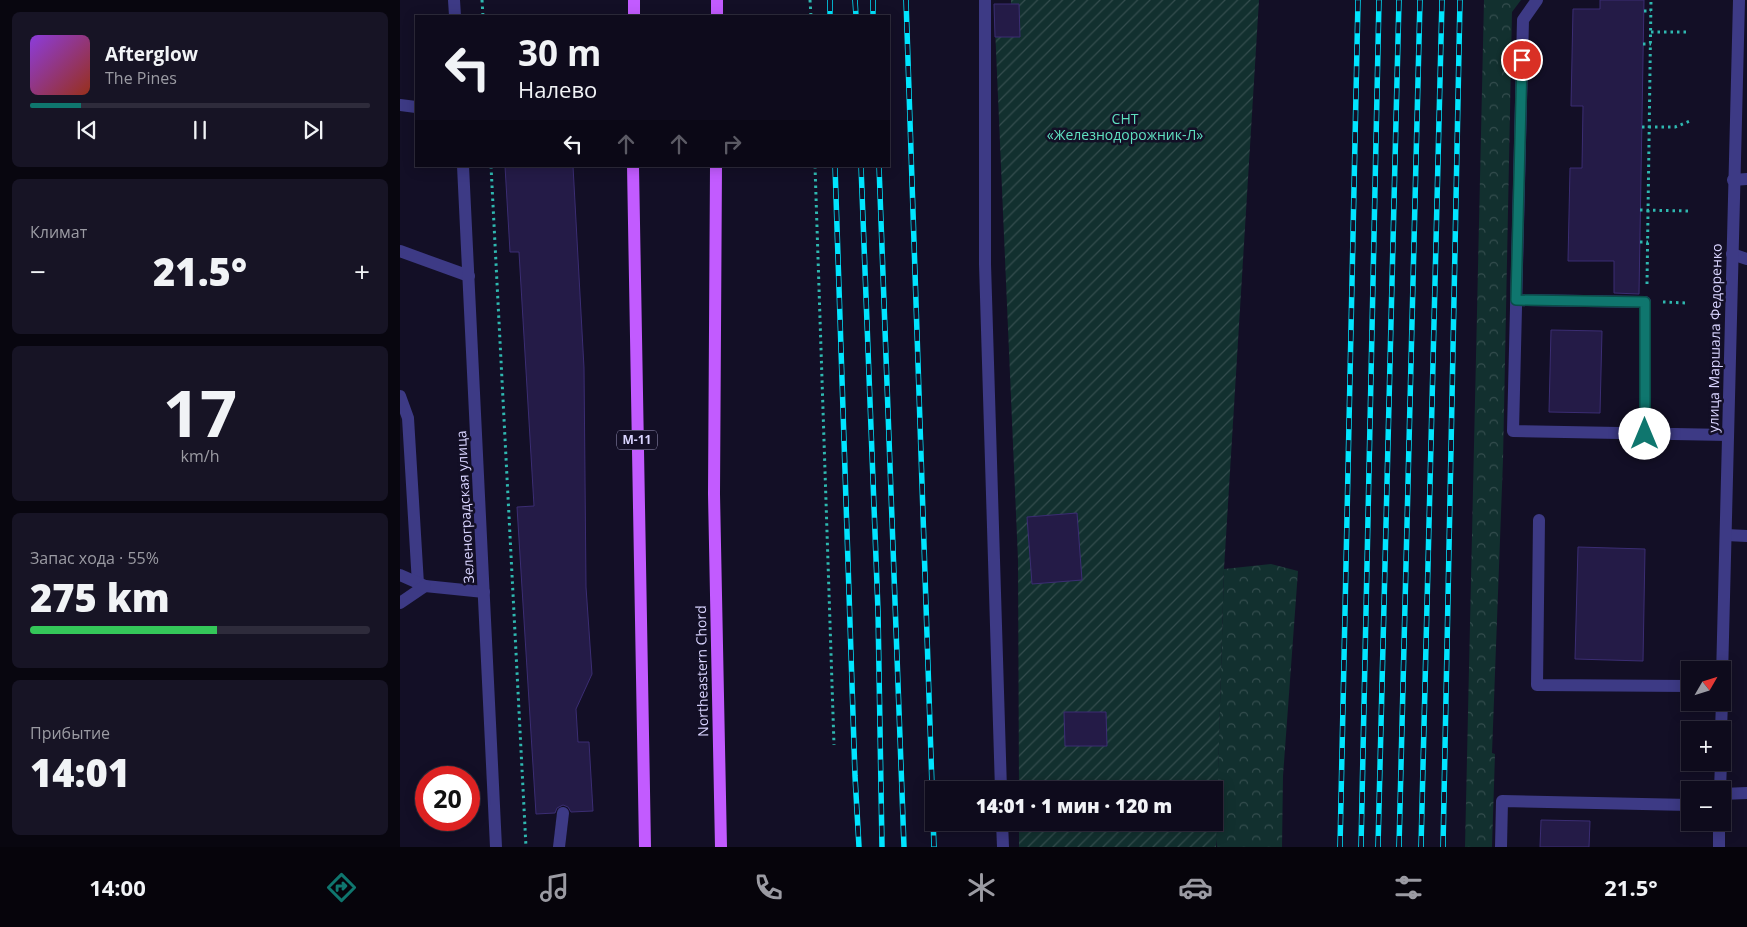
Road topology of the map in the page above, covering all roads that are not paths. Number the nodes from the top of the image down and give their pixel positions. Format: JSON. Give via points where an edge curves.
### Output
{"nodes":[{"id":1,"x":454,"y":0,"type":"edge"},
{"id":2,"x":634,"y":0,"type":"edge"},
{"id":3,"x":717,"y":0,"type":"edge"},
{"id":4,"x":985,"y":0,"type":"edge"},
{"id":5,"x":1537,"y":0,"type":"edge"},
{"id":6,"x":1738,"y":0,"type":"edge"},
{"id":7,"x":455,"y":15,"type":"edge"},
{"id":8,"x":634,"y":15,"type":"edge"},
{"id":9,"x":717,"y":15,"type":"edge"},
{"id":10,"x":400,"y":105,"type":"edge"},
{"id":11,"x":415,"y":108,"type":"edge"},
{"id":12,"x":463,"y":167,"type":"edge"},
{"id":13,"x":633,"y":167,"type":"edge"},
{"id":14,"x":716,"y":167,"type":"edge"},
{"id":15,"x":1747,"y":179,"type":"edge"},
{"id":16,"x":1733,"y":180,"type":"junction"},
{"id":17,"x":400,"y":251,"type":"edge"},
{"id":18,"x":1732,"y":254,"type":"junction"},
{"id":19,"x":1747,"y":259,"type":"edge"},
{"id":20,"x":469,"y":276,"type":"junction"},
{"id":21,"x":1516,"y":300,"type":"junction"},
{"id":22,"x":400,"y":396,"type":"edge"},
{"id":23,"x":1645,"y":434,"type":"junction"},
{"id":24,"x":1728,"y":435,"type":"junction"},
{"id":25,"x":1539,"y":520,"type":"dead end"},
{"id":26,"x":1726,"y":535,"type":"junction"},
{"id":27,"x":1747,"y":536,"type":"edge"},
{"id":28,"x":400,"y":575,"type":"edge"},
{"id":29,"x":422,"y":585,"type":"junction"},
{"id":30,"x":484,"y":592,"type":"junction"},
{"id":31,"x":400,"y":603,"type":"edge"},
{"id":32,"x":1722,"y":661,"type":"edge"},
{"id":33,"x":1681,"y":686,"type":"edge"},
{"id":34,"x":1002,"y":781,"type":"edge"},
{"id":35,"x":1747,"y":793,"type":"edge"},
{"id":36,"x":1731,"y":794,"type":"edge"},
{"id":37,"x":1681,"y":805,"type":"edge"},
{"id":38,"x":563,"y":813,"type":"dead end"},
{"id":39,"x":1002,"y":831,"type":"edge"},
{"id":40,"x":1719,"y":831,"type":"edge"},
{"id":41,"x":496,"y":847,"type":"edge"},
{"id":42,"x":558,"y":847,"type":"edge"},
{"id":43,"x":645,"y":847,"type":"edge"},
{"id":44,"x":721,"y":847,"type":"edge"},
{"id":45,"x":1003,"y":847,"type":"edge"},
{"id":46,"x":1501,"y":847,"type":"edge"},
{"id":47,"x":1719,"y":847,"type":"edge"}],
"edges":[{"from":1,"to":7,"type":"street"},
{"from":2,"to":8,"type":"main road"},
{"from":3,"to":9,"type":"main road"},
{"from":4,"to":34,"type":"street","via":[[985,264]]},
{"from":5,"to":21,"type":"street","via":[[1523,20]]},
{"from":6,"to":16,"type":"street","name":"улица Маршала Федоренко"},
{"from":10,"to":11,"type":"street"},
{"from":12,"to":20,"type":"street","name":"Зеленоградская улица"},
{"from":13,"to":43,"type":"main road","number":"М-11"},
{"from":14,"to":44,"type":"main road","name":"Northeastern Chord","via":[[714,494]]},
{"from":15,"to":16,"type":"street"},
{"from":16,"to":18,"type":"street","name":"улица Маршала Федоренко"},
{"from":17,"to":20,"type":"street"},
{"from":18,"to":19,"type":"street"},
{"from":18,"to":24,"type":"street","name":"улица Маршала Федоренко"},
{"from":20,"to":30,"type":"street","name":"Зеленоградская улица"},
{"from":21,"to":23,"type":"street","via":[[1646,302]]},
{"from":21,"to":23,"type":"street","via":[[1513,431]]},
{"from":22,"to":29,"type":"street","via":[[408,418]]},
{"from":23,"to":24,"type":"street"},
{"from":24,"to":26,"type":"street","name":"улица Маршала Федоренко"},
{"from":25,"to":33,"type":"street","via":[[1537,686]]},
{"from":26,"to":27,"type":"street"},
{"from":26,"to":32,"type":"street","name":"улица Маршала Федоренко"},
{"from":28,"to":29,"type":"street"},
{"from":29,"to":30,"type":"street"},
{"from":29,"to":31,"type":"street"},
{"from":30,"to":41,"type":"street","name":"Зеленоградская улица"},
{"from":35,"to":36,"type":"street"},
{"from":37,"to":46,"type":"street","via":[[1502,801]]},
{"from":38,"to":42,"type":"street"},
{"from":39,"to":45,"type":"street"},
{"from":40,"to":47,"type":"street"}]}
